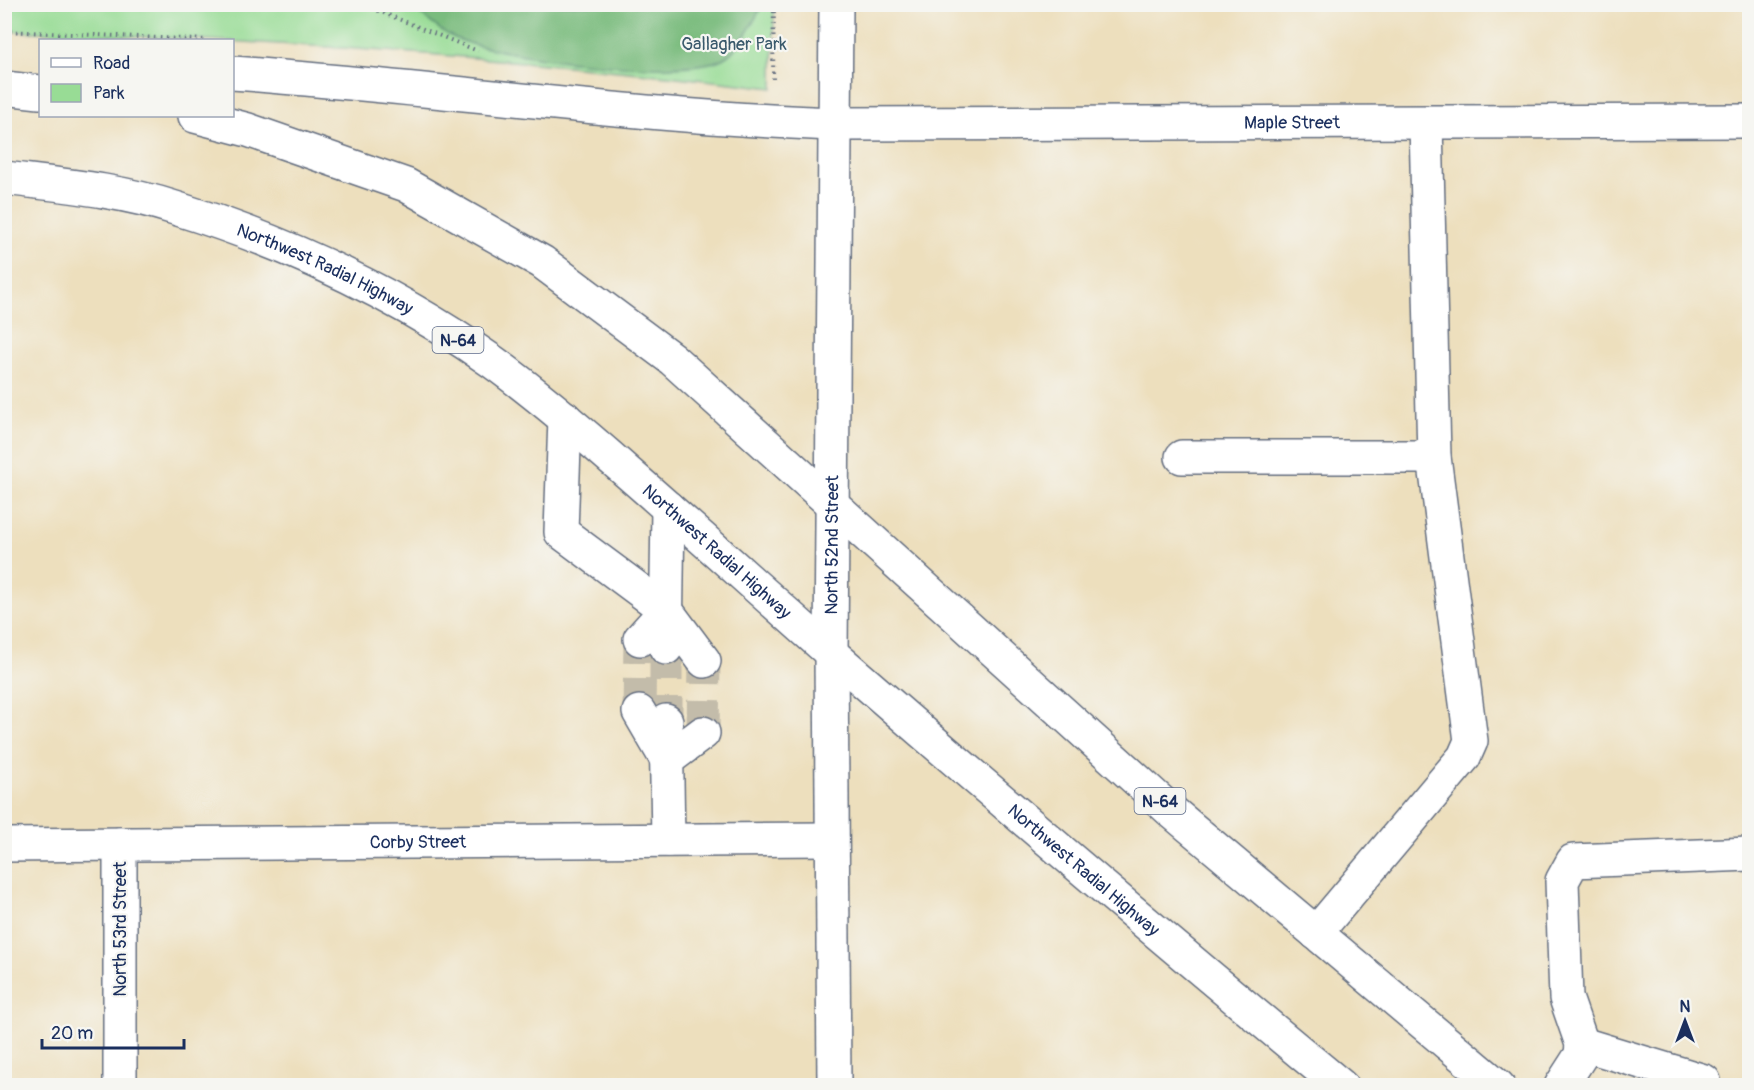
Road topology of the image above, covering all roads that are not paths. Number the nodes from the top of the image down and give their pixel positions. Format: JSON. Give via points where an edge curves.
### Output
{"nodes":[{"id":1,"x":836,"y":4,"type":"edge"},
{"id":2,"x":234,"y":73,"type":"edge"},
{"id":3,"x":39,"y":81,"type":"edge"},
{"id":4,"x":4,"y":86,"type":"edge"},
{"id":5,"x":39,"y":92,"type":"edge"},
{"id":6,"x":199,"y":117,"type":"edge"},
{"id":7,"x":1749,"y":121,"type":"edge"},
{"id":8,"x":1426,"y":123,"type":"junction"},
{"id":9,"x":836,"y":124,"type":"junction"},
{"id":10,"x":4,"y":178,"type":"edge"},
{"id":11,"x":565,"y":418,"type":"junction"},
{"id":12,"x":1182,"y":457,"type":"dead end"},
{"id":13,"x":1434,"y":457,"type":"junction"},
{"id":14,"x":832,"y":505,"type":"junction"},
{"id":15,"x":668,"y":508,"type":"junction"},
{"id":16,"x":666,"y":610,"type":"junction"},
{"id":17,"x":653,"y":644,"type":"tunnel mouth"},
{"id":18,"x":831,"y":653,"type":"junction"},
{"id":19,"x":704,"y":661,"type":"tunnel mouth"},
{"id":20,"x":653,"y":716,"type":"tunnel mouth"},
{"id":21,"x":703,"y":733,"type":"dead end"},
{"id":22,"x":667,"y":760,"type":"junction"},
{"id":23,"x":832,"y":839,"type":"junction"},
{"id":24,"x":668,"y":840,"type":"junction"},
{"id":25,"x":120,"y":844,"type":"junction"},
{"id":26,"x":4,"y":845,"type":"edge"},
{"id":27,"x":1749,"y":854,"type":"edge"},
{"id":28,"x":1316,"y":933,"type":"junction"},
{"id":29,"x":1582,"y":1044,"type":"junction"},
{"id":30,"x":1704,"y":1081,"type":"dead end"},
{"id":31,"x":120,"y":1086,"type":"edge"},
{"id":32,"x":834,"y":1086,"type":"edge"},
{"id":33,"x":1341,"y":1086,"type":"edge"},
{"id":34,"x":1498,"y":1086,"type":"edge"},
{"id":35,"x":1561,"y":1086,"type":"edge"}],
"edges":[{"from":1,"to":9,"type":"main road","name":"North 52nd Street"},
{"from":2,"to":9,"type":"main road","name":"Maple Street","via":[[743,120]]},
{"from":3,"to":4,"type":"main road"},
{"from":4,"to":5,"type":"main road"},
{"from":6,"to":14,"type":"main road","number":"N-64","via":[[406,185],[542,262],[672,359]]},
{"from":7,"to":8,"type":"main road","name":"Maple Street"},
{"from":8,"to":9,"type":"main road","name":"Maple Street"},
{"from":8,"to":13,"type":"main road"},
{"from":9,"to":14,"type":"main road","name":"North 52nd Street"},
{"from":10,"to":11,"type":"main road","name":"Northwest Radial Highway","number":"N-64","via":[[172,207],[352,277],[494,362]]},
{"from":11,"to":15,"type":"main road","name":"Northwest Radial Highway","number":"N-64"},
{"from":11,"to":16,"type":"main road","via":[[561,532]]},
{"from":12,"to":13,"type":"main road"},
{"from":13,"to":28,"type":"main road","via":[[1472,741],[1464,757]]},
{"from":14,"to":18,"type":"main road","name":"North 52nd Street"},
{"from":14,"to":28,"type":"main road","number":"N-64","via":[[1170,810]]},
{"from":15,"to":16,"type":"main road"},
{"from":15,"to":18,"type":"main road","name":"Northwest Radial Highway","number":"N-64"},
{"from":16,"to":17,"type":"main road"},
{"from":16,"to":19,"type":"main road"},
{"from":18,"to":23,"type":"main road","name":"North 52nd Street"},
{"from":18,"to":33,"type":"main road","name":"Northwest Radial Highway","number":"N-64"},
{"from":20,"to":22,"type":"main road"},
{"from":21,"to":22,"type":"main road"},
{"from":22,"to":24,"type":"main road"},
{"from":23,"to":24,"type":"main road","name":"Corby Street"},
{"from":23,"to":32,"type":"main road","name":"North 52nd Street"},
{"from":24,"to":25,"type":"main road","name":"Corby Street"},
{"from":25,"to":26,"type":"main road","name":"Corby Street"},
{"from":25,"to":31,"type":"main road","name":"North 53rd Street"},
{"from":27,"to":29,"type":"main road","via":[[1574,861],[1562,881],[1566,998]]},
{"from":28,"to":34,"type":"main road","number":"N-64"},
{"from":29,"to":30,"type":"main road"},
{"from":29,"to":35,"type":"main road","via":[[1581,1055]]}]}
